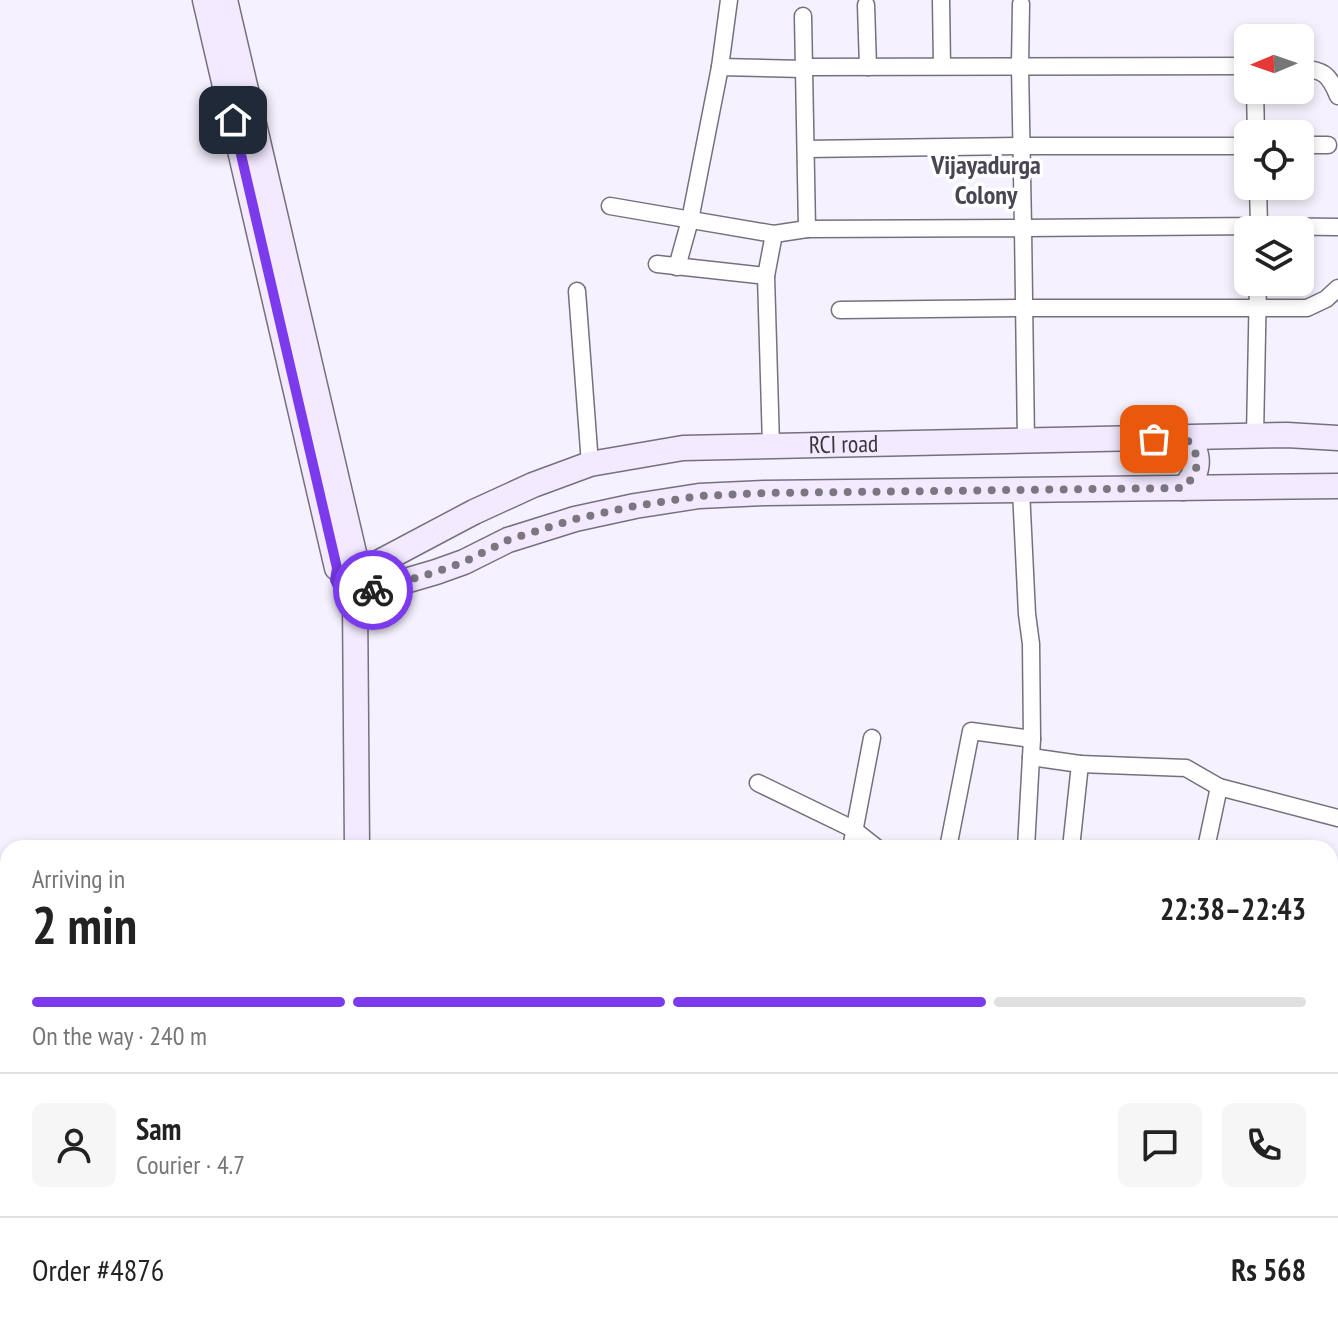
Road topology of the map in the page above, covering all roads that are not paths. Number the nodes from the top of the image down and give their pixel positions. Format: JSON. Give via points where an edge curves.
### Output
{"nodes":[{"id":1,"x":205,"y":0,"type":"edge"},
{"id":2,"x":225,"y":0,"type":"edge"},
{"id":3,"x":729,"y":0,"type":"edge"},
{"id":4,"x":941,"y":0,"type":"edge"},
{"id":5,"x":1021,"y":4,"type":"dead end"},
{"id":6,"x":866,"y":5,"type":"dead end"},
{"id":7,"x":803,"y":16,"type":"dead end"},
{"id":8,"x":942,"y":66,"type":"junction"},
{"id":9,"x":1020,"y":66,"type":"junction"},
{"id":10,"x":1234,"y":66,"type":"edge"},
{"id":11,"x":720,"y":67,"type":"junction"},
{"id":12,"x":868,"y":67,"type":"junction"},
{"id":13,"x":804,"y":68,"type":"junction"},
{"id":14,"x":1314,"y":71,"type":"edge"},
{"id":15,"x":1338,"y":96,"type":"edge"},
{"id":16,"x":1314,"y":145,"type":"edge"},
{"id":17,"x":1328,"y":145,"type":"dead end"},
{"id":18,"x":1023,"y":146,"type":"junction"},
{"id":19,"x":1234,"y":146,"type":"edge"},
{"id":20,"x":806,"y":149,"type":"junction"},
{"id":21,"x":610,"y":206,"type":"dead end"},
{"id":22,"x":690,"y":220,"type":"junction"},
{"id":23,"x":1314,"y":227,"type":"edge"},
{"id":24,"x":1338,"y":227,"type":"edge"},
{"id":25,"x":1023,"y":228,"type":"junction"},
{"id":26,"x":1234,"y":228,"type":"edge"},
{"id":27,"x":807,"y":229,"type":"junction"},
{"id":28,"x":774,"y":234,"type":"junction"},
{"id":29,"x":657,"y":264,"type":"dead end"},
{"id":30,"x":677,"y":267,"type":"junction"},
{"id":31,"x":766,"y":276,"type":"junction"},
{"id":32,"x":1338,"y":288,"type":"edge"},
{"id":33,"x":577,"y":291,"type":"dead end"},
{"id":34,"x":1257,"y":296,"type":"edge"},
{"id":35,"x":1025,"y":308,"type":"junction"},
{"id":36,"x":1257,"y":309,"type":"junction"},
{"id":37,"x":840,"y":310,"type":"dead end"},
{"id":38,"x":1255,"y":436,"type":"junction"},
{"id":39,"x":1185,"y":438,"type":"junction"},
{"id":40,"x":1215,"y":438,"type":"junction"},
{"id":41,"x":1338,"y":438,"type":"edge"},
{"id":42,"x":1026,"y":442,"type":"junction"},
{"id":43,"x":771,"y":445,"type":"junction"},
{"id":44,"x":590,"y":464,"type":"junction"},
{"id":45,"x":1338,"y":486,"type":"edge"},
{"id":46,"x":1216,"y":487,"type":"junction"},
{"id":47,"x":1183,"y":488,"type":"junction"},
{"id":48,"x":1021,"y":490,"type":"junction"},
{"id":49,"x":355,"y":564,"type":"junction"},
{"id":50,"x":363,"y":595,"type":"junction"},
{"id":51,"x":872,"y":738,"type":"dead end"},
{"id":52,"x":1032,"y":739,"type":"junction"},
{"id":53,"x":1031,"y":757,"type":"junction"},
{"id":54,"x":1080,"y":764,"type":"junction"},
{"id":55,"x":758,"y":783,"type":"dead end"},
{"id":56,"x":1219,"y":787,"type":"junction"},
{"id":57,"x":1338,"y":818,"type":"edge"},
{"id":58,"x":853,"y":829,"type":"junction"},
{"id":59,"x":357,"y":840,"type":"edge"},
{"id":60,"x":852,"y":840,"type":"edge"},
{"id":61,"x":867,"y":840,"type":"edge"},
{"id":62,"x":950,"y":840,"type":"edge"},
{"id":63,"x":1026,"y":840,"type":"edge"},
{"id":64,"x":1072,"y":840,"type":"edge"},
{"id":65,"x":1208,"y":840,"type":"edge"}],
"edges":[{"from":1,"to":49,"type":"main road"},
{"from":2,"to":49,"type":"main road"},
{"from":3,"to":11,"type":"street"},
{"from":4,"to":8,"type":"street"},
{"from":5,"to":9,"type":"street"},
{"from":6,"to":12,"type":"street"},
{"from":7,"to":13,"type":"street"},
{"from":8,"to":9,"type":"street"},
{"from":8,"to":12,"type":"street"},
{"from":9,"to":10,"type":"street"},
{"from":9,"to":18,"type":"street"},
{"from":11,"to":13,"type":"street"},
{"from":11,"to":22,"type":"street"},
{"from":12,"to":13,"type":"street"},
{"from":13,"to":20,"type":"street"},
{"from":14,"to":15,"type":"street","via":[[1331,79]]},
{"from":16,"to":17,"type":"street"},
{"from":18,"to":19,"type":"street"},
{"from":18,"to":20,"type":"street"},
{"from":18,"to":25,"type":"street"},
{"from":20,"to":27,"type":"street"},
{"from":21,"to":22,"type":"street"},
{"from":22,"to":28,"type":"street"},
{"from":22,"to":30,"type":"street"},
{"from":23,"to":24,"type":"street"},
{"from":25,"to":26,"type":"street"},
{"from":25,"to":27,"type":"street"},
{"from":25,"to":35,"type":"street"},
{"from":27,"to":28,"type":"street"},
{"from":28,"to":31,"type":"street"},
{"from":29,"to":30,"type":"street"},
{"from":30,"to":31,"type":"street"},
{"from":31,"to":43,"type":"street"},
{"from":32,"to":36,"type":"street","via":[[1307,308]]},
{"from":33,"to":44,"type":"street"},
{"from":34,"to":36,"type":"street"},
{"from":35,"to":36,"type":"street"},
{"from":35,"to":37,"type":"street"},
{"from":35,"to":42,"type":"street"},
{"from":36,"to":38,"type":"street"},
{"from":38,"to":40,"type":"main road","name":"RCI road"},
{"from":38,"to":41,"type":"main road","name":"RCI road"},
{"from":39,"to":40,"type":"main road","name":"RCI road"},
{"from":39,"to":42,"type":"main road","name":"RCI road"},
{"from":39,"to":47,"type":"main road","via":[[1197,453],[1197,469]]},
{"from":40,"to":46,"type":"main road","via":[[1204,452],[1204,466]]},
{"from":42,"to":43,"type":"main road","name":"RCI road"},
{"from":43,"to":44,"type":"main road","name":"RCI road","via":[[683,448]]},
{"from":44,"to":49,"type":"main road","name":"RCI road"},
{"from":45,"to":46,"type":"main road"},
{"from":46,"to":47,"type":"main road"},
{"from":47,"to":48,"type":"main road"},
{"from":48,"to":50,"type":"main road","via":[[765,493],[648,504],[508,540],[464,562]]},
{"from":48,"to":52,"type":"street"},
{"from":49,"to":50,"type":"main road","via":[[376,579]]},
{"from":49,"to":50,"type":"main road","via":[[335,580],[346,596]]},
{"from":50,"to":59,"type":"main road"},
{"from":51,"to":58,"type":"street"},
{"from":52,"to":53,"type":"street"},
{"from":52,"to":62,"type":"street","via":[[971,731]]},
{"from":53,"to":54,"type":"street"},
{"from":53,"to":63,"type":"street"},
{"from":54,"to":56,"type":"street","via":[[1186,768]]},
{"from":54,"to":64,"type":"street"},
{"from":55,"to":58,"type":"street"},
{"from":56,"to":57,"type":"street"},
{"from":56,"to":65,"type":"street"},
{"from":58,"to":60,"type":"street"},
{"from":58,"to":61,"type":"street"}]}
